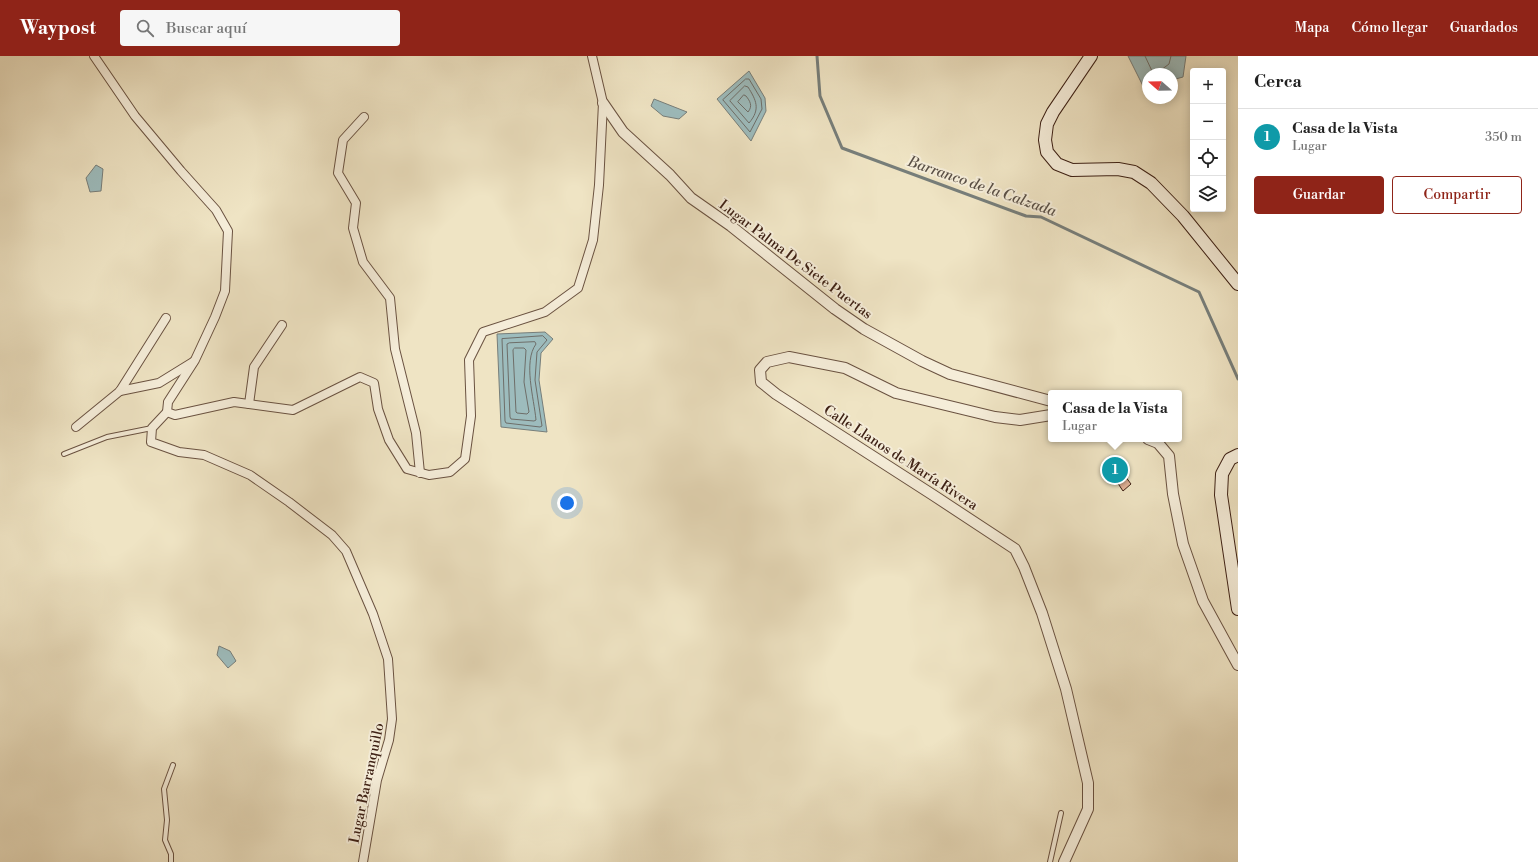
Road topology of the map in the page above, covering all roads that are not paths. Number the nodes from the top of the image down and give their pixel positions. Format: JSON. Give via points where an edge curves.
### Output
{"nodes":[{"id":1,"x":94,"y":56,"type":"edge"},
{"id":2,"x":592,"y":56,"type":"edge"},
{"id":3,"x":1091,"y":56,"type":"edge"},
{"id":4,"x":603,"y":103,"type":"junction"},
{"id":5,"x":364,"y":117,"type":"dead end"},
{"id":6,"x":1238,"y":284,"type":"edge"},
{"id":7,"x":166,"y":318,"type":"dead end"},
{"id":8,"x":282,"y":325,"type":"dead end"},
{"id":9,"x":195,"y":360,"type":"junction"},
{"id":10,"x":120,"y":391,"type":"junction"},
{"id":11,"x":1048,"y":400,"type":"edge"},
{"id":12,"x":249,"y":404,"type":"junction"},
{"id":13,"x":167,"y":412,"type":"junction"},
{"id":14,"x":1048,"y":415,"type":"edge"},
{"id":15,"x":76,"y":427,"type":"dead end"},
{"id":16,"x":152,"y":428,"type":"junction"},
{"id":17,"x":1156,"y":442,"type":"edge"},
{"id":18,"x":64,"y":454,"type":"dead end"},
{"id":19,"x":1234,"y":457,"type":"edge"},
{"id":20,"x":420,"y":473,"type":"junction"},
{"id":21,"x":1238,"y":609,"type":"edge"},
{"id":22,"x":1238,"y":665,"type":"edge"},
{"id":23,"x":173,"y":765,"type":"dead end"},
{"id":24,"x":1061,"y":813,"type":"dead end"},
{"id":25,"x":171,"y":862,"type":"edge"},
{"id":26,"x":363,"y":862,"type":"edge"},
{"id":27,"x":1050,"y":862,"type":"edge"},
{"id":28,"x":1064,"y":862,"type":"edge"}],
"edges":[{"from":1,"to":9,"type":"street","via":[[135,116],[216,210],[228,231],[225,291]]},
{"from":2,"to":4,"type":"street","name":"Lugar Palma De Siete Puertas"},
{"from":3,"to":6,"type":"main road","via":[[1047,124],[1047,152],[1057,164],[1072,170],[1118,169],[1134,172],[1151,183],[1183,216]]},
{"from":4,"to":11,"type":"street","name":"Lugar Palma De Siete Puertas","via":[[623,132],[692,198],[864,329],[950,374]]},
{"from":4,"to":20,"type":"street","via":[[594,240],[578,288],[545,312],[483,332],[469,360],[471,416],[465,459],[450,472],[429,475]]},
{"from":5,"to":20,"type":"street","via":[[343,140],[338,173],[356,203],[353,228],[363,262],[390,298],[394,349],[416,433]]},
{"from":7,"to":10,"type":"street"},
{"from":8,"to":12,"type":"street","via":[[254,367]]},
{"from":9,"to":10,"type":"street","via":[[159,383]]},
{"from":9,"to":13,"type":"street","via":[[168,402]]},
{"from":10,"to":15,"type":"street"},
{"from":12,"to":13,"type":"street","via":[[234,402],[175,414]]},
{"from":12,"to":20,"type":"street","via":[[293,410],[360,377],[374,383],[378,409],[389,440],[407,469]]},
{"from":13,"to":16,"type":"street"},
{"from":14,"to":28,"type":"street","name":"Calle Llanos de María Rivera","via":[[1020,420],[995,417],[896,393],[845,368],[789,357],[766,362],[760,370],[761,382],[776,394],[1015,549],[1042,613],[1066,689],[1088,783],[1088,809]]},
{"from":16,"to":18,"type":"lane","via":[[107,437]]},
{"from":16,"to":26,"type":"street","name":"Lugar Barranquillo","via":[[151,442],[179,452],[204,455],[250,475],[332,535],[346,551],[373,614],[388,659],[392,719],[389,740],[377,780]]},
{"from":17,"to":22,"type":"street","via":[[1169,456],[1173,494],[1183,544],[1203,601]]},
{"from":19,"to":21,"type":"main road","via":[[1222,474],[1221,495]]},
{"from":23,"to":25,"type":"lane","via":[[164,789],[168,820],[165,840],[171,854]]},
{"from":24,"to":27,"type":"lane"}]}
